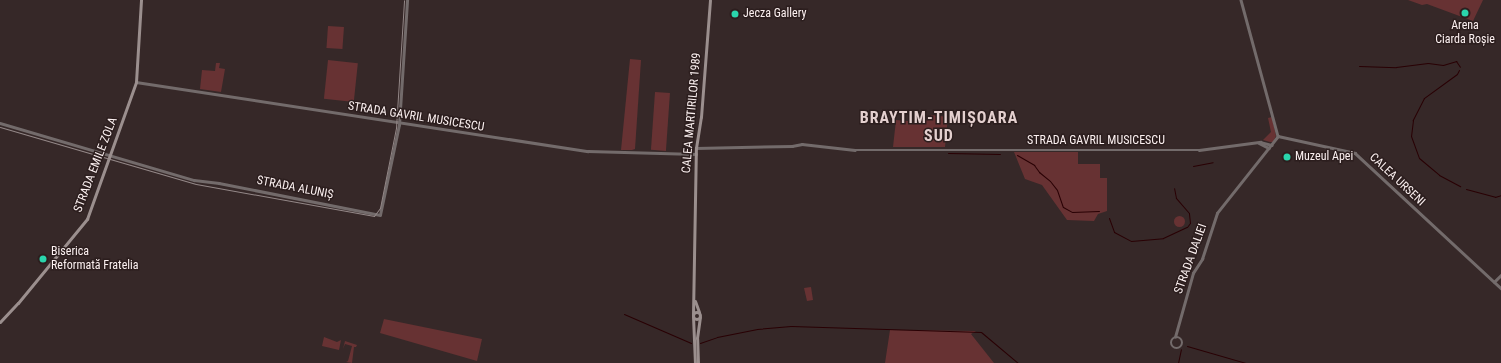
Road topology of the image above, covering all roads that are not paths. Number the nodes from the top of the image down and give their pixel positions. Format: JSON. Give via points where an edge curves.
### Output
{"nodes":[{"id":1,"x":141,"y":0,"type":"edge"},
{"id":2,"x":407,"y":0,"type":"edge"},
{"id":3,"x":710,"y":0,"type":"edge"},
{"id":4,"x":1241,"y":0,"type":"edge"},
{"id":5,"x":136,"y":82,"type":"junction"},
{"id":6,"x":0,"y":123,"type":"edge"},
{"id":7,"x":399,"y":123,"type":"junction"},
{"id":8,"x":1278,"y":136,"type":"junction"},
{"id":9,"x":1257,"y":142,"type":"junction"},
{"id":10,"x":1272,"y":145,"type":"junction"},
{"id":11,"x":696,"y":148,"type":"junction"},
{"id":12,"x":1269,"y":148,"type":"junction"},
{"id":13,"x":696,"y":154,"type":"junction"},
{"id":14,"x":110,"y":155,"type":"junction"},
{"id":15,"x":1501,"y":275,"type":"edge"},
{"id":16,"x":1494,"y":282,"type":"junction"},
{"id":17,"x":1501,"y":288,"type":"edge"},
{"id":18,"x":694,"y":299,"type":"junction"},
{"id":19,"x":700,"y":315,"type":"junction"},
{"id":20,"x":693,"y":316,"type":"junction"},
{"id":21,"x":0,"y":322,"type":"edge"},
{"id":22,"x":1175,"y":337,"type":"junction"},
{"id":23,"x":696,"y":348,"type":"junction"},
{"id":24,"x":696,"y":363,"type":"edge"}],
"edges":[{"from":1,"to":5,"type":"main road","name":"STRADA EMILE ZOLA"},
{"from":2,"to":7,"type":"street"},
{"from":3,"to":11,"type":"main road","name":"CALEA MARTIRILOR 1989","via":[[701,117]]},
{"from":4,"to":8,"type":"street"},
{"from":5,"to":7,"type":"street","name":"STRADA GAVRIL MUSICESCU"},
{"from":5,"to":14,"type":"main road","name":"STRADA EMILE ZOLA"},
{"from":6,"to":14,"type":"street","name":"STRADA ALUNIȘ"},
{"from":7,"to":13,"type":"street","name":"STRADA GAVRIL MUSICESCU","via":[[588,151]]},
{"from":7,"to":14,"type":"street","name":"STRADA ALUNIȘ","via":[[380,215],[281,194],[194,180]]},
{"from":8,"to":10,"type":"street","name":"STRADA DALIEI"},
{"from":8,"to":16,"type":"street","name":"CALEA URSENI","via":[[1355,153]]},
{"from":9,"to":10,"type":"street","name":"STRADA GAVRIL MUSICESCU"},
{"from":9,"to":11,"type":"street","name":"STRADA GAVRIL MUSICESCU","via":[[1199,150],[859,150],[802,144]]},
{"from":9,"to":12,"type":"street"},
{"from":10,"to":12,"type":"street","name":"STRADA DALIEI"},
{"from":11,"to":13,"type":"main road","name":"CALEA MARTIRILOR 1989"},
{"from":12,"to":22,"type":"street","name":"STRADA DALIEI","via":[[1217,213],[1202,259],[1194,269]]},
{"from":13,"to":18,"type":"main road","name":"CALEA MARTIRILOR 1989"},
{"from":14,"to":21,"type":"main road","name":"STRADA EMILE ZOLA","via":[[87,219],[18,304]]},
{"from":15,"to":16,"type":"street"},
{"from":16,"to":17,"type":"street","name":"CALEA URSENI"},
{"from":18,"to":19,"type":"main road","name":"CALEA MARTIRILOR 1989"},
{"from":18,"to":20,"type":"main road","name":"CALEA MARTIRILOR 1989"},
{"from":19,"to":20,"type":"main road","via":[[696,319]]},
{"from":19,"to":20,"type":"main road","via":[[695,312]]},
{"from":19,"to":23,"type":"main road","name":"CALEA MARTIRILOR 1989"},
{"from":20,"to":23,"type":"main road","name":"CALEA MARTIRILOR 1989"},
{"from":22,"to":22,"type":"street","via":[[1172,344],[1179,348],[1183,345],[1182,338]]},
{"from":23,"to":24,"type":"main road"}]}
